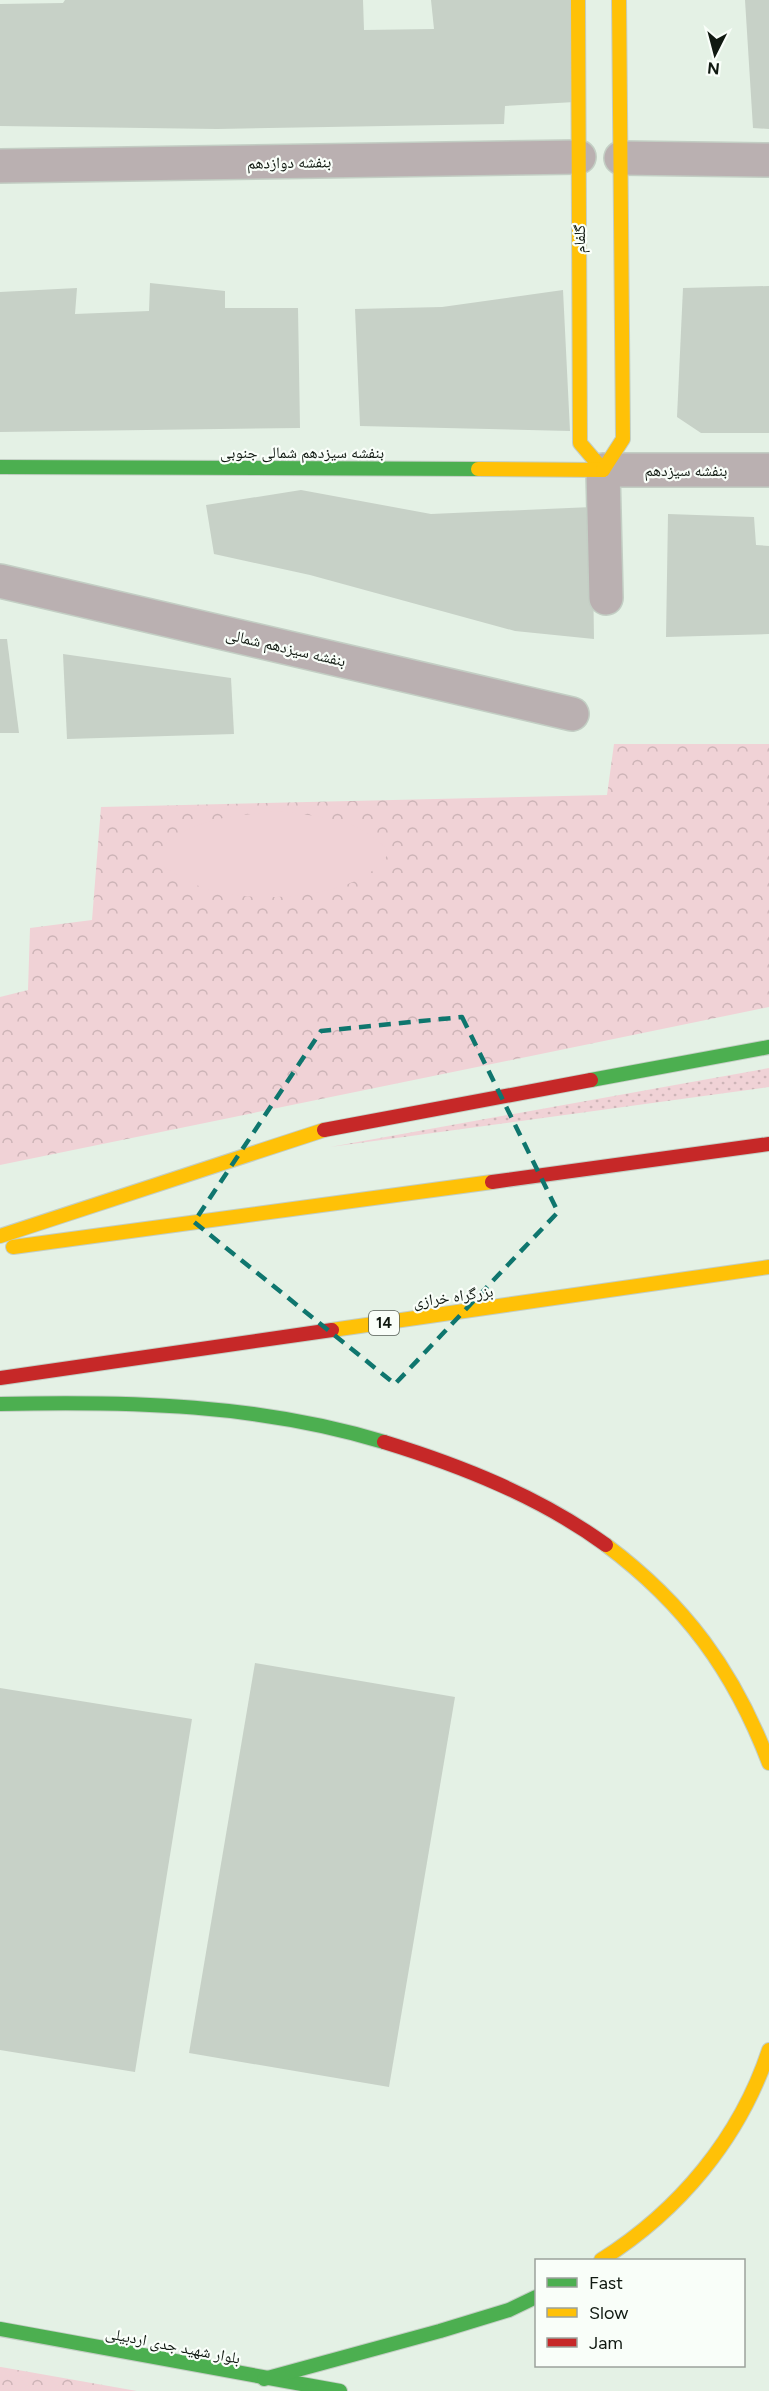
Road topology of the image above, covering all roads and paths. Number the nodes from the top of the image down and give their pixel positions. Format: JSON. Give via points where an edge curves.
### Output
{"nodes":[{"id":1,"x":578,"y":0,"type":"edge"},
{"id":2,"x":619,"y":0,"type":"edge"},
{"id":3,"x":600,"y":158,"type":"junction"},
{"id":4,"x":769,"y":160,"type":"edge"},
{"id":5,"x":0,"y":166,"type":"edge"},
{"id":6,"x":0,"y":467,"type":"edge"},
{"id":7,"x":603,"y":470,"type":"junction"},
{"id":8,"x":769,"y":470,"type":"edge"},
{"id":9,"x":0,"y":581,"type":"edge"},
{"id":10,"x":606,"y":598,"type":"dead end"},
{"id":11,"x":572,"y":714,"type":"dead end"},
{"id":12,"x":769,"y":1047,"type":"edge"},
{"id":13,"x":769,"y":1144,"type":"edge"},
{"id":14,"x":0,"y":1236,"type":"edge"},
{"id":15,"x":0,"y":1249,"type":"edge"},
{"id":16,"x":769,"y":1267,"type":"edge"},
{"id":17,"x":0,"y":1378,"type":"edge"},
{"id":18,"x":0,"y":1404,"type":"edge"},
{"id":19,"x":769,"y":1763,"type":"edge"},
{"id":20,"x":769,"y":2050,"type":"edge"},
{"id":21,"x":604,"y":2259,"type":"edge"},
{"id":22,"x":535,"y":2298,"type":"edge"},
{"id":23,"x":0,"y":2329,"type":"edge"},
{"id":24,"x":264,"y":2379,"type":"junction"},
{"id":25,"x":340,"y":2391,"type":"edge"}],
"edges":[{"from":1,"to":3,"type":"main road","name":"گلفام"},
{"from":2,"to":3,"type":"main road","name":"گلفام"},
{"from":3,"to":4,"type":"street","name":"بنفشه دوازدهم"},
{"from":3,"to":5,"type":"street","name":"بنفشه دوازدهم"},
{"from":3,"to":7,"type":"main road","name":"گلفام","via":[[623,440]]},
{"from":3,"to":7,"type":"main road","name":"گلفام","via":[[580,443]]},
{"from":6,"to":7,"type":"main road","name":"بنفشه سیزدهم شمالی جنوبی"},
{"from":7,"to":8,"type":"street","name":"بنفشه سیزدهم"},
{"from":7,"to":10,"type":"street"},
{"from":9,"to":11,"type":"street","name":"بنفشه سیزدهم شمالی"},
{"from":12,"to":14,"type":"main road","via":[[333,1126]]},
{"from":13,"to":15,"type":"main road"},
{"from":16,"to":17,"type":"main road","name":"بزرگراه خرازی","number":"14"},
{"from":18,"to":19,"type":"main road","via":[[108,1401],[247,1412],[379,1440],[484,1477],[572,1523],[633,1565],[680,1609],[741,1696]]},
{"from":20,"to":21,"type":"main road","via":[[741,2112],[674,2205]]},
{"from":22,"to":24,"type":"main road","via":[[440,2331]]},
{"from":23,"to":24,"type":"main road","name":"بلوار شهید جدی اردبیلی"},
{"from":24,"to":25,"type":"main road","name":"بلوار شهید جدی اردبیلی"}]}
